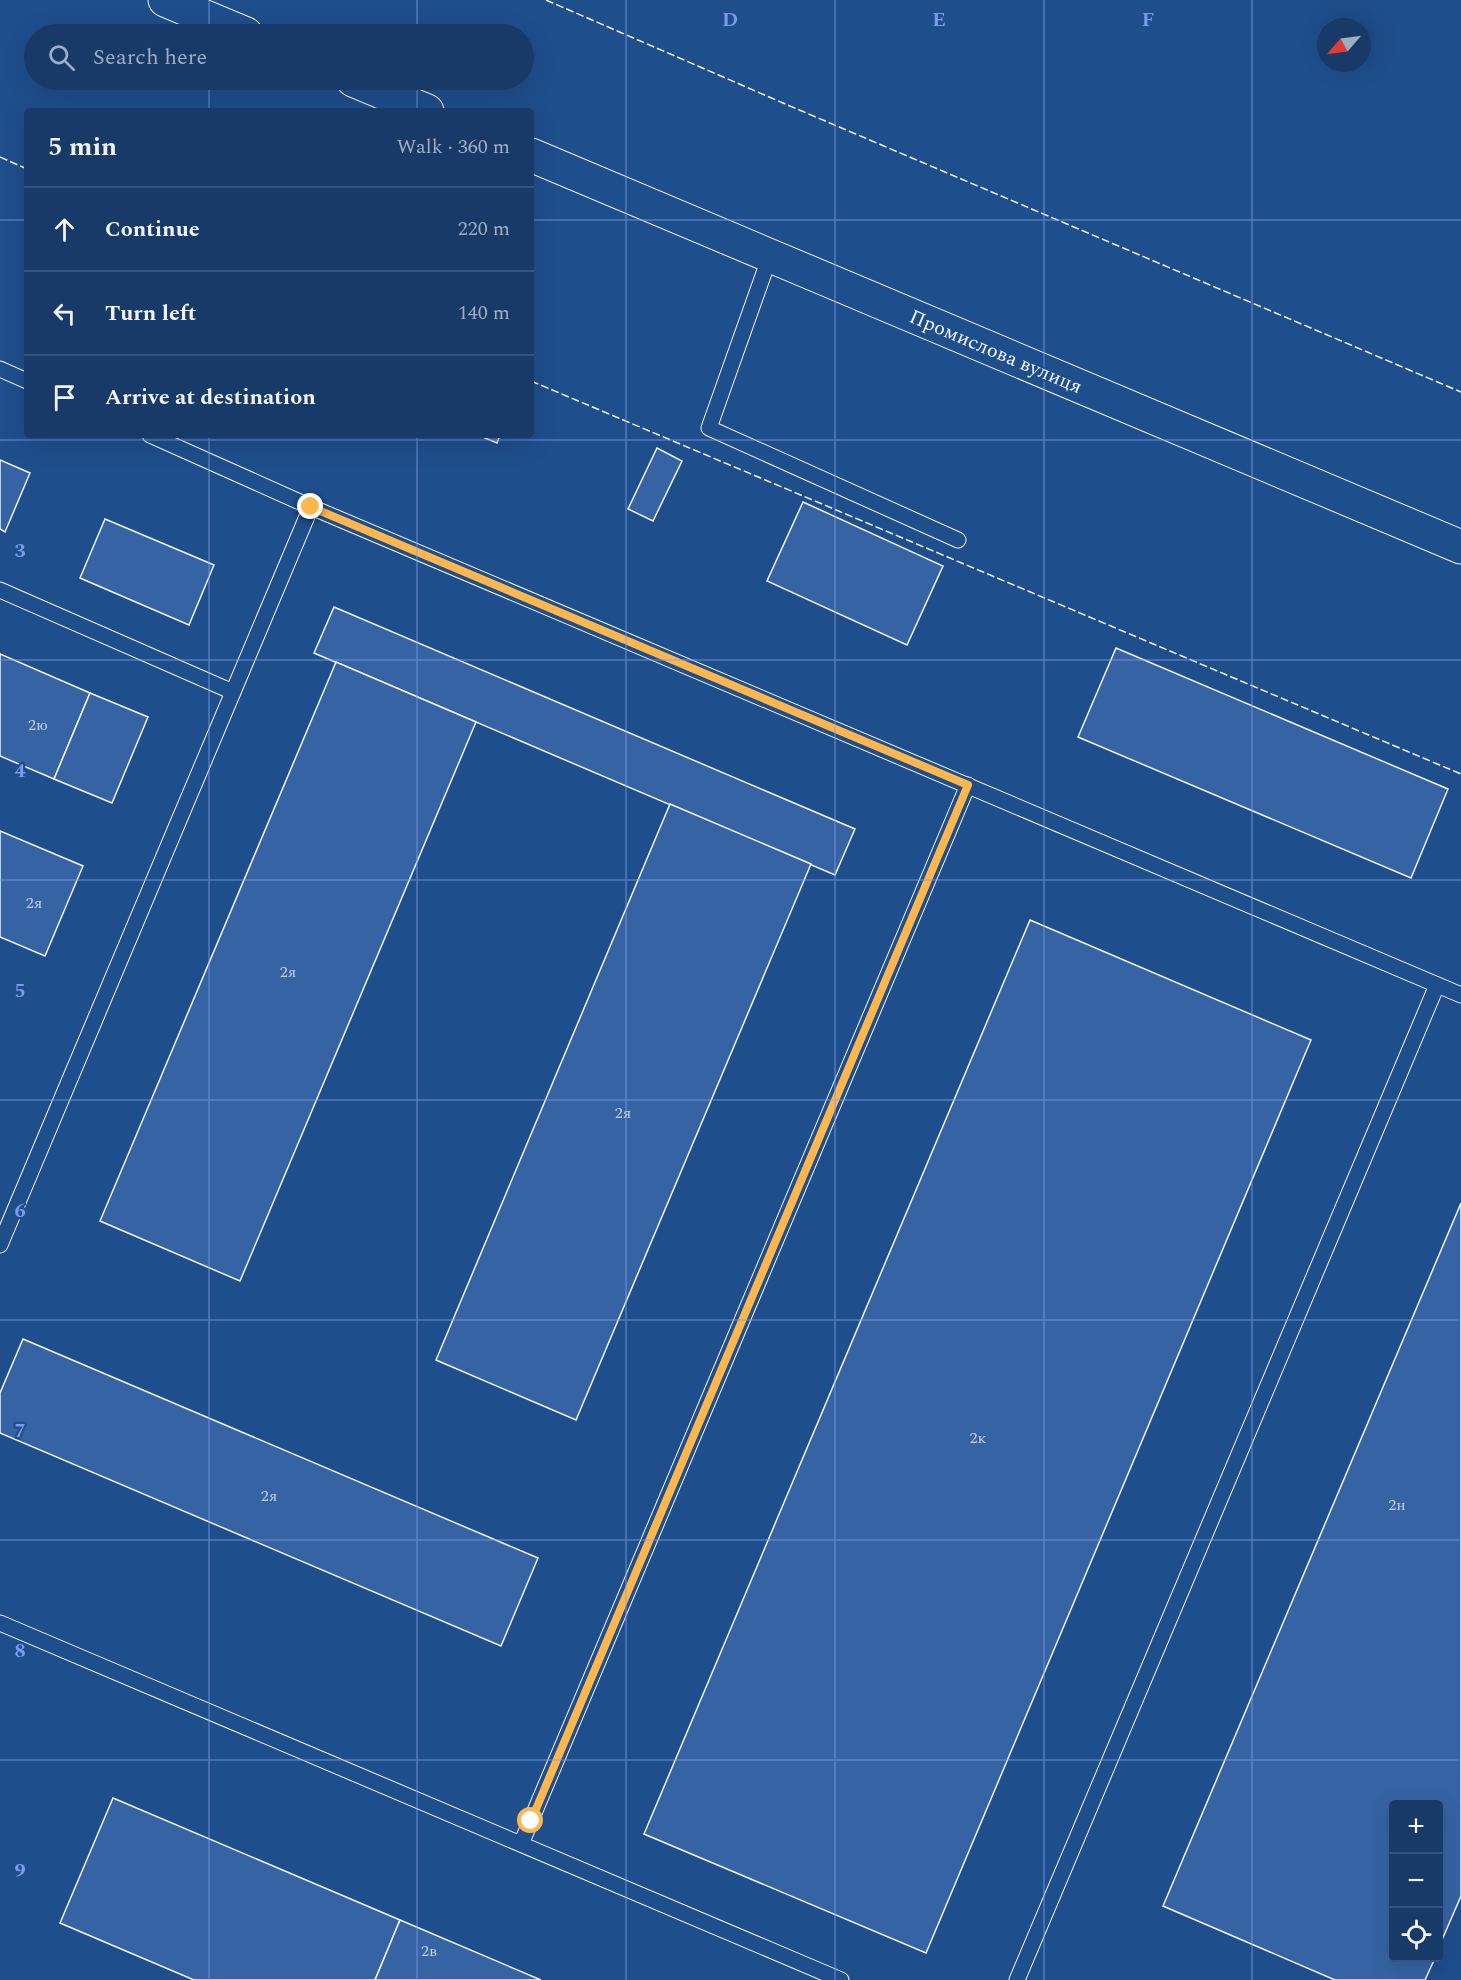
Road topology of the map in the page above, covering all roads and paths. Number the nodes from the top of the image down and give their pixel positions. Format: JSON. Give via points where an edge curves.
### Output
{"nodes":[{"id":1,"x":165,"y":0,"type":"edge"},
{"id":2,"x":222,"y":24,"type":"edge"},
{"id":3,"x":377,"y":90,"type":"edge"},
{"id":4,"x":420,"y":108,"type":"edge"},
{"id":5,"x":534,"y":156,"type":"edge"},
{"id":6,"x":770,"y":256,"type":"junction"},
{"id":7,"x":0,"y":369,"type":"edge"},
{"id":8,"x":24,"y":380,"type":"edge"},
{"id":9,"x":157,"y":438,"type":"edge"},
{"id":10,"x":311,"y":507,"type":"junction"},
{"id":11,"x":958,"y":540,"type":"dead end"},
{"id":12,"x":1461,"y":548,"type":"edge"},
{"id":13,"x":0,"y":590,"type":"edge"},
{"id":14,"x":233,"y":692,"type":"junction"},
{"id":15,"x":968,"y":785,"type":"junction"},
{"id":16,"x":1437,"y":985,"type":"junction"},
{"id":17,"x":1461,"y":995,"type":"edge"},
{"id":18,"x":0,"y":1245,"type":"edge"},
{"id":19,"x":0,"y":1623,"type":"edge"},
{"id":20,"x":521,"y":1844,"type":"junction"},
{"id":21,"x":841,"y":1980,"type":"edge"},
{"id":22,"x":1017,"y":1980,"type":"edge"}],
"edges":[{"from":1,"to":2,"type":"main road"},
{"from":3,"to":4,"type":"main road"},
{"from":5,"to":6,"type":"main road","name":"Промислова вулиця"},
{"from":6,"to":11,"type":"lane","via":[[709,428]]},
{"from":6,"to":12,"type":"main road","name":"Промислова вулиця"},
{"from":7,"to":8,"type":"lane"},
{"from":9,"to":10,"type":"lane"},
{"from":10,"to":14,"type":"lane"},
{"from":10,"to":15,"type":"lane"},
{"from":13,"to":14,"type":"lane"},
{"from":14,"to":18,"type":"lane"},
{"from":15,"to":16,"type":"lane"},
{"from":15,"to":20,"type":"lane"},
{"from":16,"to":17,"type":"lane"},
{"from":16,"to":22,"type":"lane"},
{"from":19,"to":20,"type":"lane"},
{"from":20,"to":21,"type":"lane"}]}
